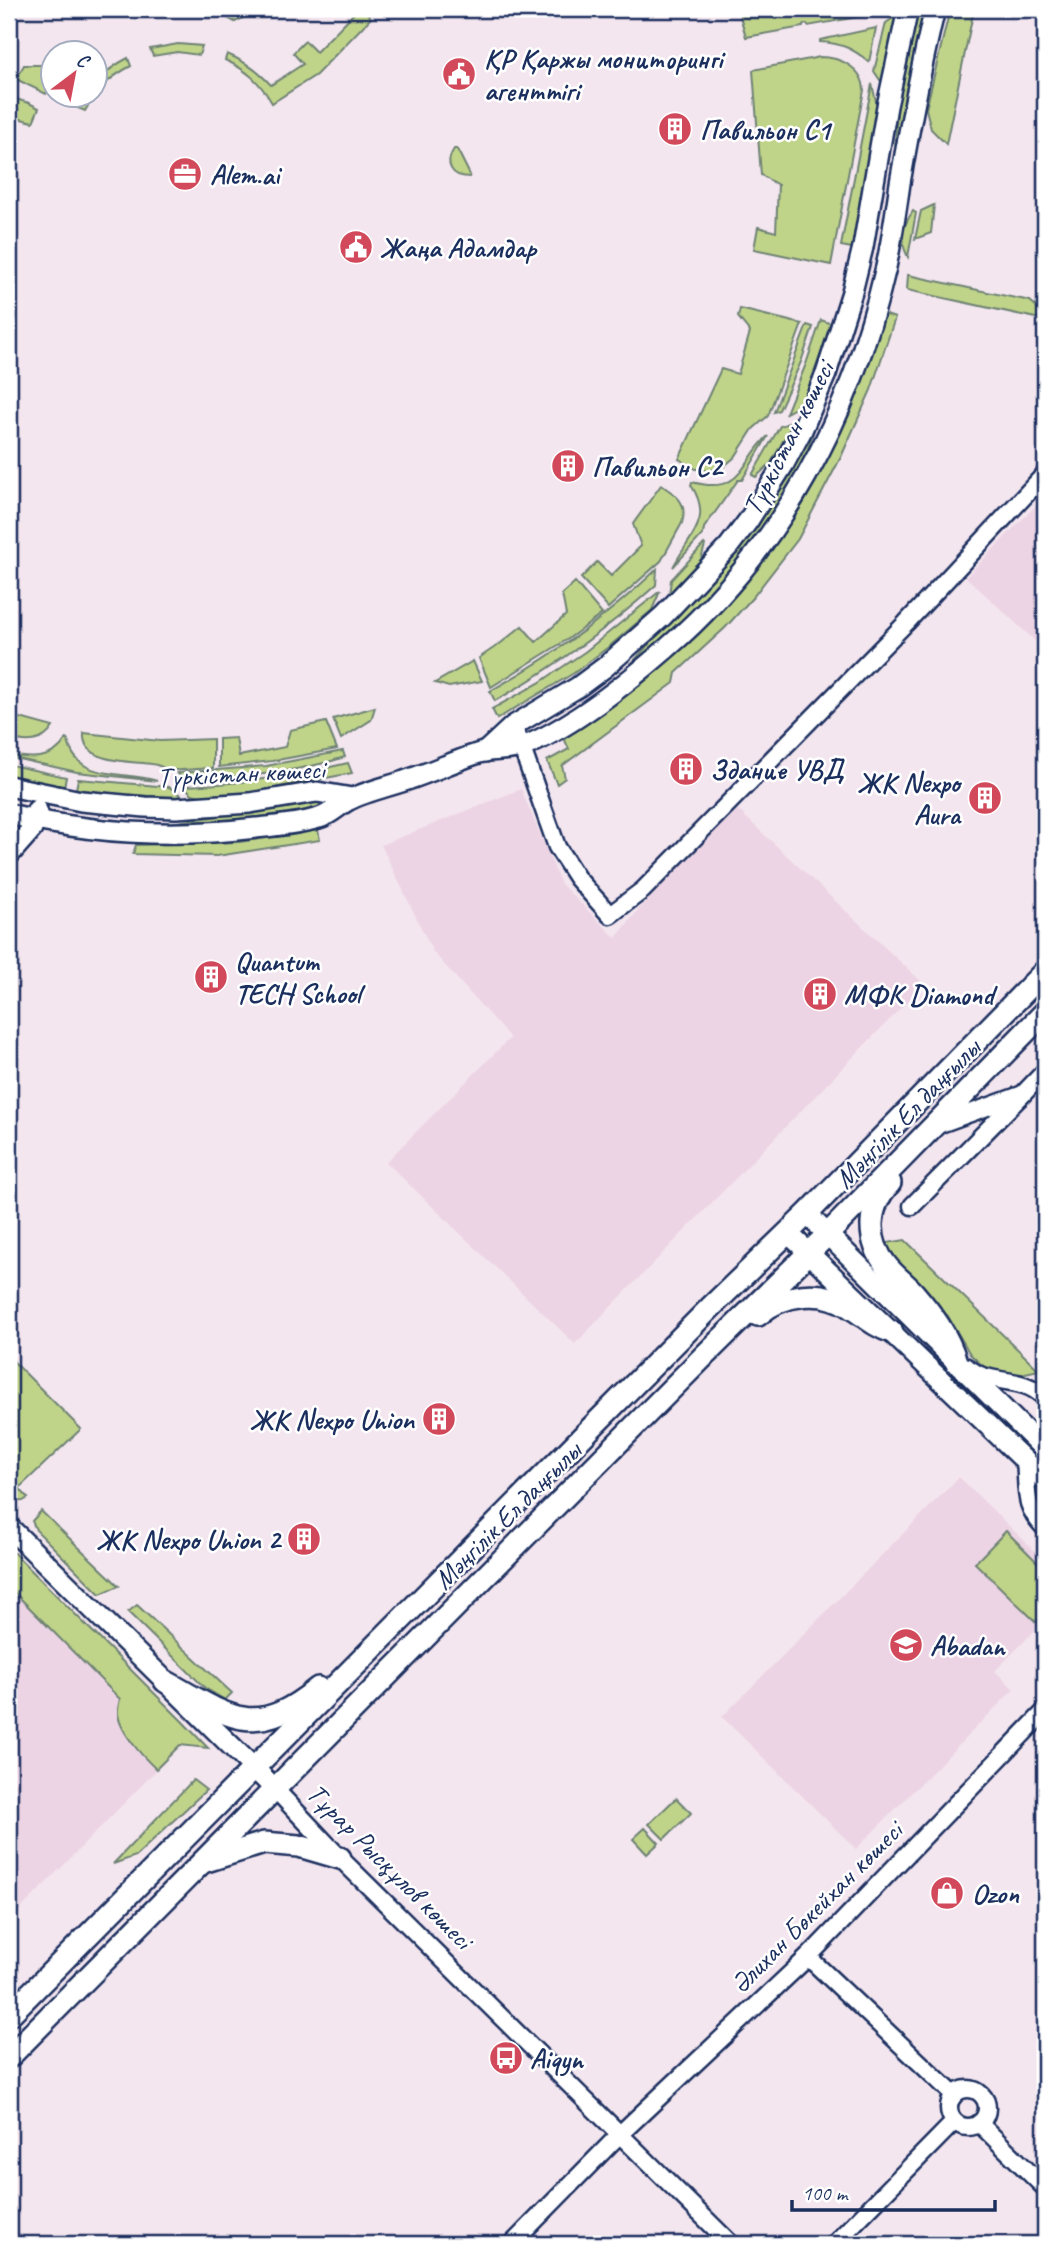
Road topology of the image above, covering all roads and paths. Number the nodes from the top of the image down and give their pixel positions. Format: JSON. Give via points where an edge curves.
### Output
{"nodes":[{"id":1,"x":908,"y":9,"type":"edge"},
{"id":2,"x":935,"y":9,"type":"edge"},
{"id":3,"x":1045,"y":474,"type":"edge"},
{"id":4,"x":513,"y":726,"type":"junction"},
{"id":5,"x":522,"y":747,"type":"junction"},
{"id":6,"x":485,"y":752,"type":"junction"},
{"id":7,"x":9,"y":786,"type":"edge"},
{"id":8,"x":41,"y":794,"type":"junction"},
{"id":9,"x":352,"y":798,"type":"junction"},
{"id":10,"x":9,"y":814,"type":"edge"},
{"id":11,"x":35,"y":820,"type":"junction"},
{"id":12,"x":9,"y":855,"type":"edge"},
{"id":13,"x":1045,"y":971,"type":"edge"},
{"id":14,"x":1045,"y":1012,"type":"edge"},
{"id":15,"x":1045,"y":1071,"type":"edge"},
{"id":16,"x":1023,"y":1094,"type":"junction"},
{"id":17,"x":925,"y":1133,"type":"junction"},
{"id":18,"x":912,"y":1206,"type":"dead end"},
{"id":19,"x":807,"y":1214,"type":"junction"},
{"id":20,"x":788,"y":1233,"type":"junction"},
{"id":21,"x":827,"y":1235,"type":"junction"},
{"id":22,"x":809,"y":1253,"type":"junction"},
{"id":23,"x":892,"y":1332,"type":"junction"},
{"id":24,"x":704,"y":1356,"type":"junction"},
{"id":25,"x":956,"y":1362,"type":"junction"},
{"id":26,"x":1045,"y":1398,"type":"edge"},
{"id":27,"x":1045,"y":1450,"type":"edge"},
{"id":28,"x":1025,"y":1461,"type":"junction"},
{"id":29,"x":1045,"y":1480,"type":"edge"},
{"id":30,"x":9,"y":1527,"type":"edge"},
{"id":31,"x":1045,"y":1528,"type":"edge"},
{"id":32,"x":406,"y":1615,"type":"junction"},
{"id":33,"x":165,"y":1681,"type":"junction"},
{"id":34,"x":1045,"y":1711,"type":"edge"},
{"id":35,"x":254,"y":1769,"type":"junction"},
{"id":36,"x":275,"y":1788,"type":"junction"},
{"id":37,"x":340,"y":1858,"type":"junction"},
{"id":38,"x":204,"y":1861,"type":"junction"},
{"id":39,"x":808,"y":1956,"type":"junction"},
{"id":40,"x":9,"y":2015,"type":"edge"},
{"id":41,"x":9,"y":2057,"type":"edge"},
{"id":42,"x":954,"y":2095,"type":"junction"},
{"id":43,"x":954,"y":2122,"type":"junction"},
{"id":44,"x":979,"y":2123,"type":"junction"},
{"id":45,"x":619,"y":2136,"type":"junction"},
{"id":46,"x":1045,"y":2188,"type":"edge"},
{"id":47,"x":512,"y":2244,"type":"edge"},
{"id":48,"x":731,"y":2244,"type":"edge"},
{"id":49,"x":834,"y":2244,"type":"edge"}],
"edges":[{"from":1,"to":4,"type":"street","name":"Түркістан көшесі","via":[[852,292],[826,374],[784,464],[729,547],[663,616],[579,687]]},
{"from":2,"to":5,"type":"street","name":"Түркістан көшесі","via":[[878,298],[837,414],[793,501],[737,578],[671,645],[590,708]]},
{"from":3,"to":5,"type":"street","via":[[906,623],[643,890],[610,915],[557,847]]},
{"from":4,"to":5,"type":"street"},
{"from":4,"to":6,"type":"street","name":"Түркістан көшесі"},
{"from":5,"to":6,"type":"street","name":"Түркістан көшесі"},
{"from":6,"to":9,"type":"street","name":"Түркістан көшесі"},
{"from":7,"to":8,"type":"street","name":"Түркістан көшесі"},
{"from":8,"to":9,"type":"street","name":"Түркістан көшесі","via":[[176,808],[317,792]]},
{"from":8,"to":11,"type":"street"},
{"from":9,"to":11,"type":"street","name":"Түркістан көшесі","via":[[323,817],[188,834],[126,833]]},
{"from":10,"to":11,"type":"street","name":"Түркістан көшесі"},
{"from":11,"to":12,"type":"street"},
{"from":13,"to":19,"type":"main road","name":"Мәңгілік Ел даңғылы"},
{"from":14,"to":17,"type":"main road","name":"Мәңгілік Ел даңғылы"},
{"from":15,"to":16,"type":"street"},
{"from":16,"to":17,"type":"street"},
{"from":16,"to":18,"type":"street"},
{"from":17,"to":21,"type":"main road","name":"Мәңгілік Ел даңғылы"},
{"from":17,"to":25,"type":"main road","via":[[878,1198],[872,1226],[875,1246],[886,1265],[942,1330]]},
{"from":19,"to":20,"type":"main road","name":"Мәңгілік Ел даңғылы"},
{"from":19,"to":21,"type":"street"},
{"from":20,"to":22,"type":"street"},
{"from":20,"to":32,"type":"main road","name":"Мәңгілік Ел даңғылы"},
{"from":21,"to":22,"type":"main road","name":"Мәңгілік Ел даңғылы"},
{"from":21,"to":25,"type":"street"},
{"from":22,"to":23,"type":"street"},
{"from":22,"to":24,"type":"main road","name":"Мәңгілік Ел даңғылы"},
{"from":23,"to":24,"type":"main road","via":[[876,1327],[848,1305],[804,1295],[769,1306]]},
{"from":23,"to":28,"type":"street"},
{"from":24,"to":36,"type":"main road","name":"Мәңгілік Ел даңғылы"},
{"from":25,"to":26,"type":"street","via":[[982,1376],[1018,1382]]},
{"from":25,"to":27,"type":"street"},
{"from":28,"to":29,"type":"street"},
{"from":28,"to":31,"type":"street","via":[[1026,1494],[1034,1517]]},
{"from":30,"to":33,"type":"street","name":"Тұрар Рысқұлов көшесі"},
{"from":32,"to":33,"type":"main road","via":[[301,1702],[277,1715],[240,1719]]},
{"from":32,"to":35,"type":"main road","name":"Мәңгілік Ел даңғылы"},
{"from":33,"to":35,"type":"street","name":"Тұрар Рысқұлов көшесі"},
{"from":34,"to":39,"type":"street","name":"Әлихан Бөкейхан көшесі"},
{"from":35,"to":36,"type":"street","name":"Тұрар Рысқұлов көшесі"},
{"from":35,"to":40,"type":"main road","name":"Мәңгілік Ел даңғылы"},
{"from":36,"to":37,"type":"street","name":"Тұрар Рысқұлов көшесі"},
{"from":36,"to":38,"type":"main road","name":"Мәңгілік Ел даңғылы"},
{"from":37,"to":38,"type":"main road","via":[[299,1846],[264,1843]]},
{"from":37,"to":45,"type":"street","name":"Тұрар Рысқұлов көшесі"},
{"from":38,"to":41,"type":"main road","name":"Мәңгілік Ел даңғылы"},
{"from":39,"to":42,"type":"street"},
{"from":39,"to":45,"type":"street","name":"Әлихан Бөкейхан көшесі"},
{"from":42,"to":43,"type":"street","via":[[949,2111]]},
{"from":42,"to":44,"type":"street","via":[[967,2090],[982,2096],[986,2107]]},
{"from":43,"to":44,"type":"street","via":[[969,2127]]},
{"from":43,"to":49,"type":"street"},
{"from":44,"to":46,"type":"street"},
{"from":45,"to":47,"type":"street","name":"Әлихан Бөкейхан көшесі"},
{"from":45,"to":48,"type":"street","name":"Тұрар Рысқұлов көшесі"}]}
